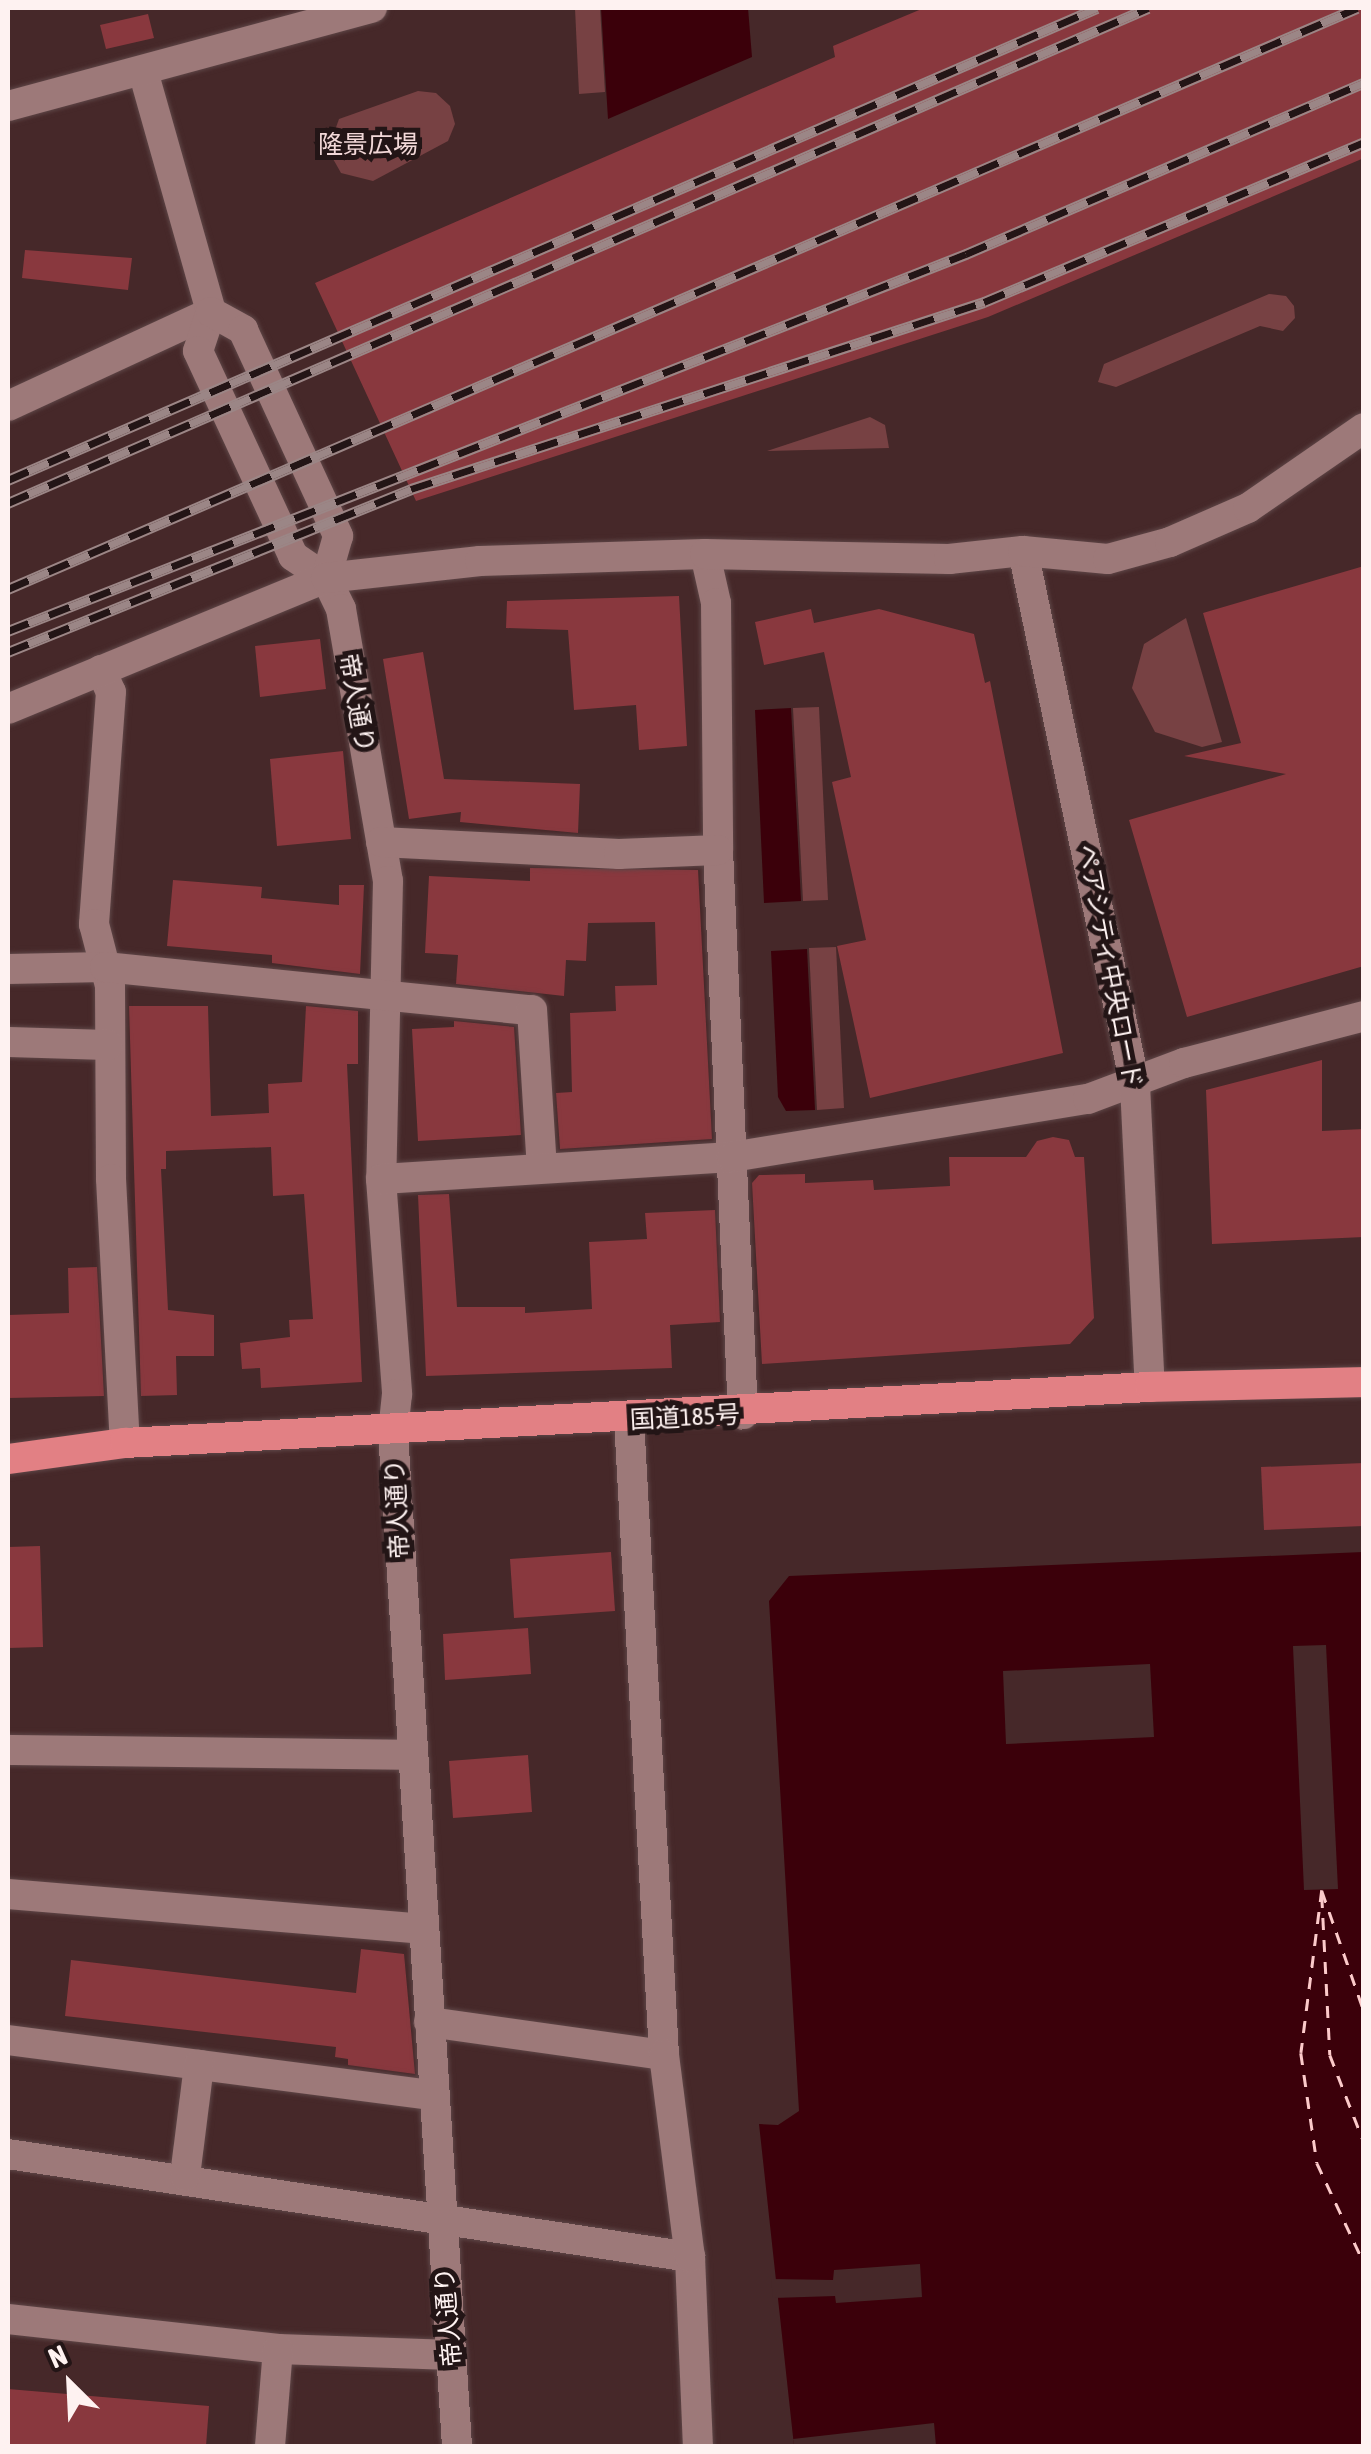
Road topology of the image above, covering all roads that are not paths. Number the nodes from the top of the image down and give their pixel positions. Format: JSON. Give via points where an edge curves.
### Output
{"nodes":[{"id":1,"x":372,"y":8,"type":"edge"},
{"id":2,"x":143,"y":71,"type":"junction"},
{"id":3,"x":8,"y":106,"type":"edge"},
{"id":4,"x":211,"y":312,"type":"junction"},
{"id":5,"x":8,"y":406,"type":"edge"},
{"id":6,"x":1363,"y":431,"type":"edge"},
{"id":7,"x":1022,"y":551,"type":"junction"},
{"id":8,"x":705,"y":554,"type":"junction"},
{"id":9,"x":326,"y":578,"type":"junction"},
{"id":10,"x":101,"y":670,"type":"junction"},
{"id":11,"x":8,"y":708,"type":"edge"},
{"id":12,"x":382,"y":842,"type":"junction"},
{"id":13,"x":718,"y":850,"type":"junction"},
{"id":14,"x":105,"y":967,"type":"junction"},
{"id":15,"x":8,"y":969,"type":"edge"},
{"id":16,"x":386,"y":994,"type":"junction"},
{"id":17,"x":1364,"y":1016,"type":"edge"},
{"id":18,"x":8,"y":1042,"type":"edge"},
{"id":19,"x":108,"y":1045,"type":"junction"},
{"id":20,"x":1135,"y":1084,"type":"junction"},
{"id":21,"x":732,"y":1157,"type":"junction"},
{"id":22,"x":542,"y":1168,"type":"junction"},
{"id":23,"x":382,"y":1179,"type":"junction"},
{"id":24,"x":1364,"y":1382,"type":"edge"},
{"id":25,"x":1150,"y":1387,"type":"junction"},
{"id":26,"x":743,"y":1414,"type":"junction"},
{"id":27,"x":629,"y":1419,"type":"junction"},
{"id":28,"x":393,"y":1432,"type":"junction"},
{"id":29,"x":125,"y":1443,"type":"junction"},
{"id":30,"x":8,"y":1459,"type":"edge"},
{"id":31,"x":8,"y":1750,"type":"edge"},
{"id":32,"x":410,"y":1755,"type":"junction"},
{"id":33,"x":8,"y":1894,"type":"edge"},
{"id":34,"x":422,"y":1929,"type":"junction"},
{"id":35,"x":429,"y":2022,"type":"junction"},
{"id":36,"x":8,"y":2040,"type":"edge"},
{"id":37,"x":664,"y":2055,"type":"junction"},
{"id":38,"x":199,"y":2065,"type":"junction"},
{"id":39,"x":430,"y":2095,"type":"junction"},
{"id":40,"x":8,"y":2154,"type":"edge"},
{"id":41,"x":185,"y":2176,"type":"junction"},
{"id":42,"x":440,"y":2216,"type":"junction"},
{"id":43,"x":690,"y":2257,"type":"junction"},
{"id":44,"x":8,"y":2320,"type":"edge"},
{"id":45,"x":278,"y":2350,"type":"junction"},
{"id":46,"x":452,"y":2355,"type":"junction"},
{"id":47,"x":270,"y":2446,"type":"edge"},
{"id":48,"x":457,"y":2446,"type":"edge"},
{"id":49,"x":698,"y":2446,"type":"edge"}],
"edges":[{"from":1,"to":2,"type":"street"},
{"from":2,"to":3,"type":"street"},
{"from":2,"to":4,"type":"street"},
{"from":4,"to":5,"type":"street"},
{"from":4,"to":9,"type":"street","via":[[198,352],[293,556]]},
{"from":4,"to":9,"type":"street","via":[[242,330],[338,536]]},
{"from":6,"to":7,"type":"street","via":[[1258,503],[1170,542],[1108,559]]},
{"from":7,"to":8,"type":"street","via":[[949,559]]},
{"from":7,"to":20,"type":"street","name":"ペアシティ中央ロード"},
{"from":8,"to":9,"type":"street","via":[[480,561]]},
{"from":8,"to":13,"type":"street","via":[[716,603]]},
{"from":9,"to":10,"type":"street"},
{"from":9,"to":12,"type":"street","name":"帝人通り","via":[[341,609]]},
{"from":10,"to":11,"type":"street"},
{"from":10,"to":14,"type":"street","via":[[111,692],[94,924]]},
{"from":12,"to":13,"type":"street","via":[[618,854]]},
{"from":12,"to":16,"type":"street","name":"帝人通り"},
{"from":13,"to":21,"type":"street"},
{"from":14,"to":15,"type":"street"},
{"from":14,"to":16,"type":"street"},
{"from":14,"to":19,"type":"street"},
{"from":16,"to":22,"type":"street","via":[[532,1010]]},
{"from":16,"to":23,"type":"street","name":"帝人通り"},
{"from":17,"to":20,"type":"street","via":[[1184,1062]]},
{"from":18,"to":19,"type":"street"},
{"from":19,"to":29,"type":"street"},
{"from":20,"to":21,"type":"street","via":[[1088,1099]]},
{"from":20,"to":25,"type":"street","name":"ペアシティ中央ロード"},
{"from":21,"to":22,"type":"street"},
{"from":21,"to":26,"type":"street"},
{"from":22,"to":23,"type":"street"},
{"from":23,"to":28,"type":"street","name":"帝人通り","via":[[397,1386]]},
{"from":24,"to":25,"type":"highway","name":"国道185号"},
{"from":25,"to":26,"type":"highway","name":"国道185号"},
{"from":26,"to":27,"type":"highway","name":"国道185号"},
{"from":27,"to":28,"type":"highway","name":"国道185号"},
{"from":27,"to":37,"type":"street"},
{"from":28,"to":29,"type":"highway","name":"国道185号"},
{"from":28,"to":32,"type":"street","name":"帝人通り"},
{"from":29,"to":30,"type":"highway","name":"国道185号"},
{"from":31,"to":32,"type":"street"},
{"from":32,"to":34,"type":"street","name":"帝人通り"},
{"from":33,"to":34,"type":"street"},
{"from":34,"to":35,"type":"street","name":"帝人通り"},
{"from":35,"to":37,"type":"street"},
{"from":35,"to":39,"type":"street","name":"帝人通り"},
{"from":36,"to":38,"type":"street"},
{"from":37,"to":43,"type":"street"},
{"from":38,"to":39,"type":"street"},
{"from":38,"to":41,"type":"street"},
{"from":39,"to":42,"type":"street","name":"帝人通り"},
{"from":40,"to":41,"type":"street"},
{"from":41,"to":42,"type":"street"},
{"from":42,"to":43,"type":"street"},
{"from":42,"to":46,"type":"street","name":"帝人通り"},
{"from":43,"to":49,"type":"street"},
{"from":44,"to":45,"type":"street"},
{"from":45,"to":46,"type":"street"},
{"from":45,"to":47,"type":"street"},
{"from":46,"to":48,"type":"street","name":"帝人通り"}]}
